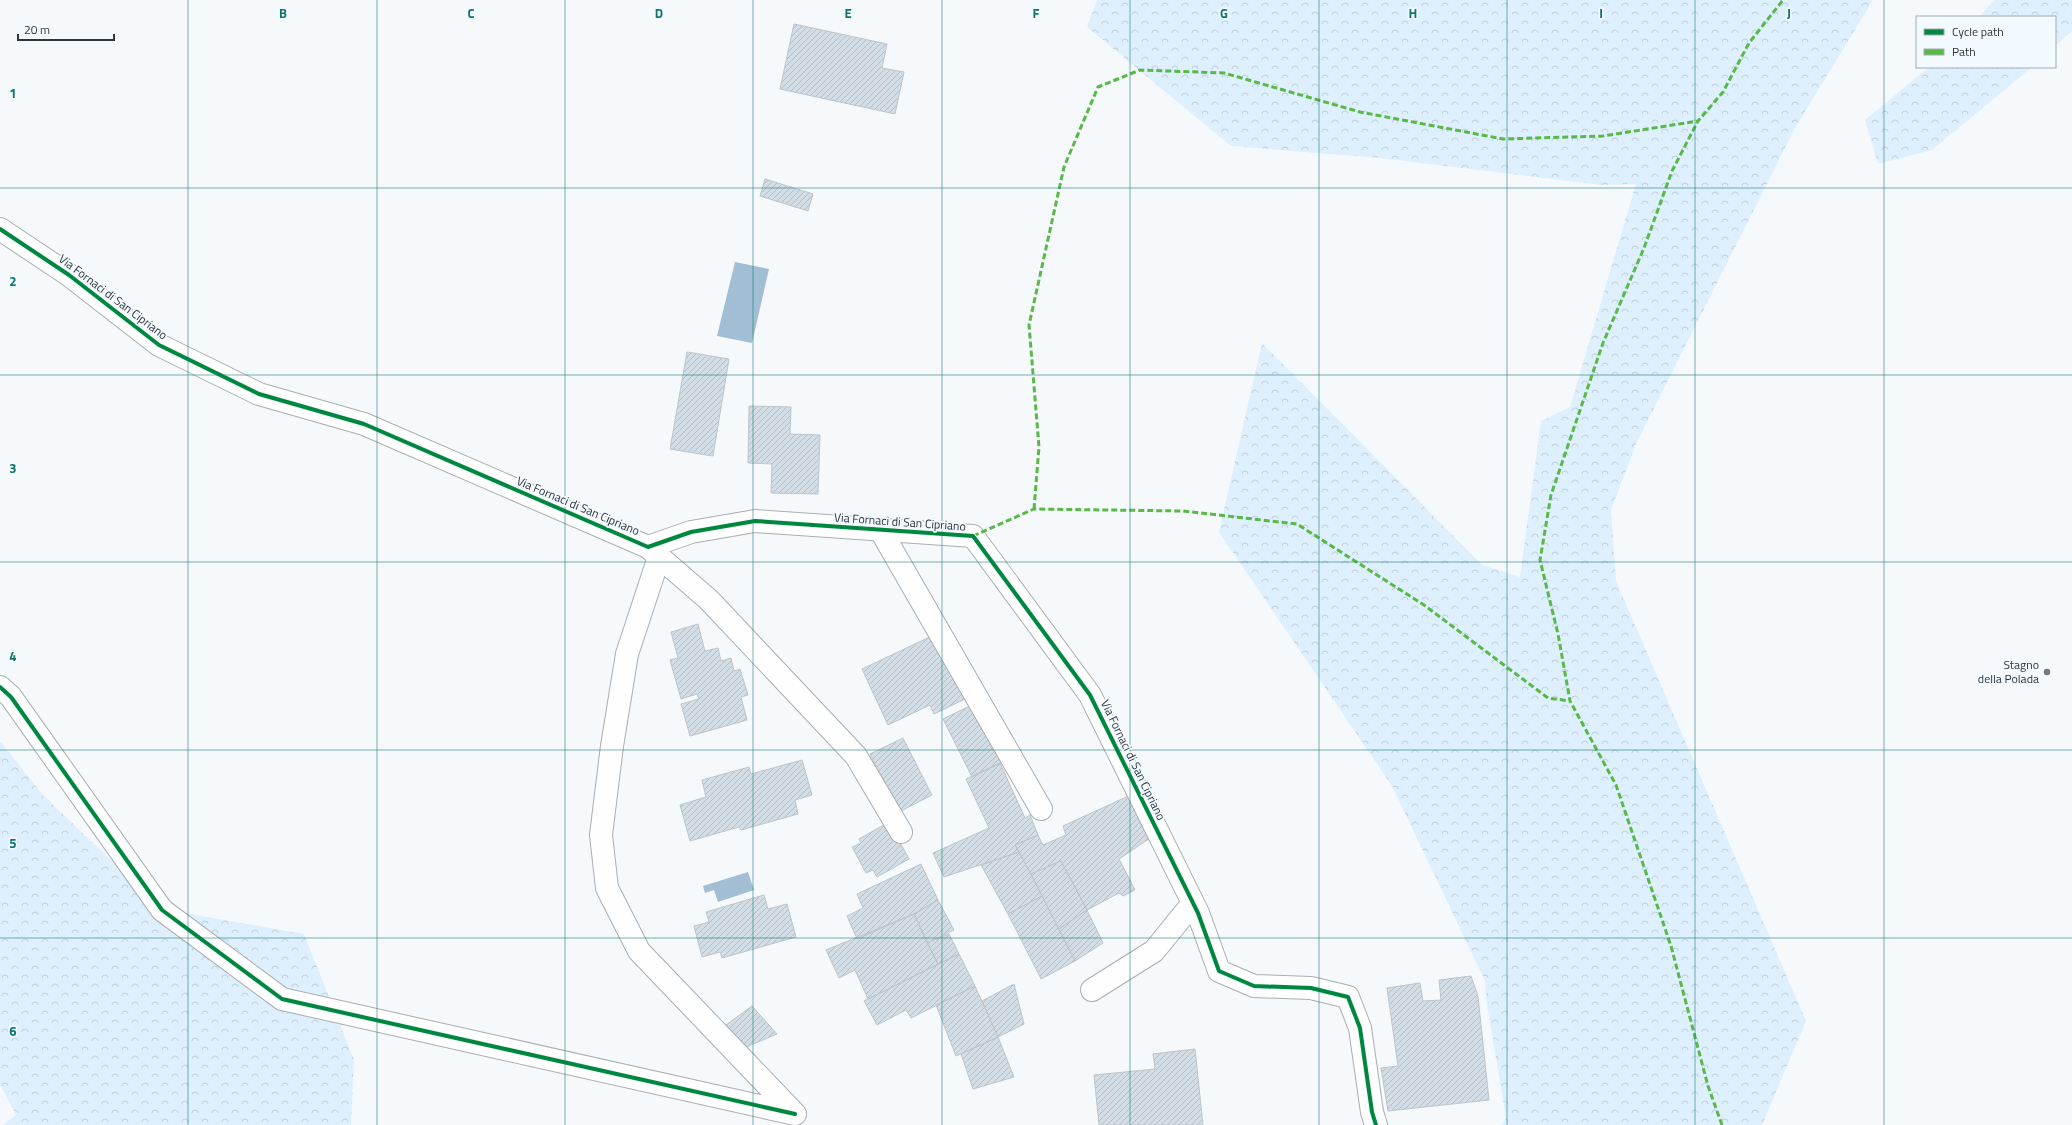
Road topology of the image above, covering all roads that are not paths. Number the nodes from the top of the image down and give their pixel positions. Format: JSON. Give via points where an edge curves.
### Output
{"nodes":[{"id":1,"x":0,"y":229,"type":"edge"},
{"id":2,"x":881,"y":531,"type":"junction"},
{"id":3,"x":653,"y":552,"type":"junction"},
{"id":4,"x":0,"y":687,"type":"edge"},
{"id":5,"x":1041,"y":809,"type":"dead end"},
{"id":6,"x":901,"y":832,"type":"dead end"},
{"id":7,"x":1193,"y":904,"type":"junction"},
{"id":8,"x":1092,"y":990,"type":"dead end"},
{"id":9,"x":1376,"y":1125,"type":"edge"}],
"edges":[{"from":1,"to":3,"type":"street","name":"Via Fornaci di San Cipriano","via":[[69,275],[159,345],[259,394],[364,424]]},
{"from":2,"to":3,"type":"street","name":"Via Fornaci di San Cipriano","via":[[755,521],[692,532]]},
{"from":2,"to":5,"type":"street","name":"Via Fornaci di San Cipriano"},
{"from":2,"to":7,"type":"street","name":"Via Fornaci di San Cipriano","via":[[973,536],[1090,695]]},
{"from":3,"to":4,"type":"street","via":[[627,654],[613,738],[601,835],[607,888],[638,950],[795,1114],[282,1000],[162,910],[11,697]]},
{"from":3,"to":6,"type":"street","name":"Via Fornaci di San Cipriano","via":[[709,600],[856,756]]},
{"from":7,"to":8,"type":"street","via":[[1154,951]]},
{"from":7,"to":9,"type":"street","via":[[1219,971],[1254,986],[1311,988],[1348,997],[1360,1028]]}]}
